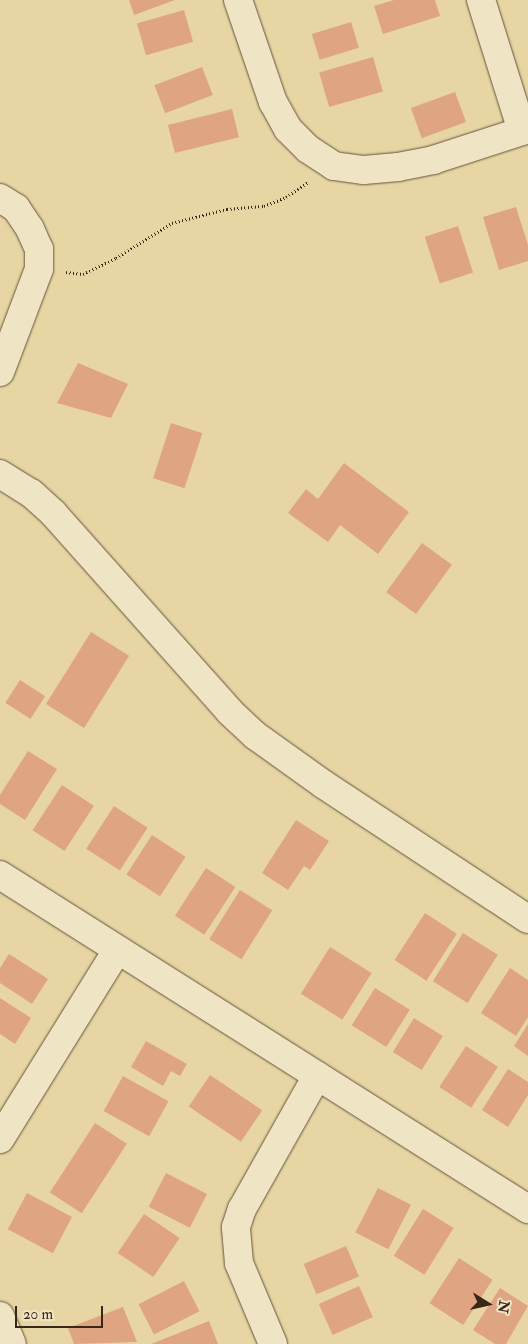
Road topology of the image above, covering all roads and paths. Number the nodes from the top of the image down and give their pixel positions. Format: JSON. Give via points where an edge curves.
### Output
{"nodes":[{"id":1,"x":238,"y":0,"type":"edge"},
{"id":2,"x":481,"y":0,"type":"edge"},
{"id":3,"x":525,"y":130,"type":"edge"},
{"id":4,"x":334,"y":166,"type":"junction"},
{"id":5,"x":0,"y":198,"type":"edge"},
{"id":6,"x":39,"y":269,"type":"junction"},
{"id":7,"x":0,"y":372,"type":"edge"},
{"id":8,"x":0,"y":474,"type":"edge"},
{"id":9,"x":0,"y":875,"type":"edge"},
{"id":10,"x":528,"y":919,"type":"edge"},
{"id":11,"x":117,"y":950,"type":"junction"},
{"id":12,"x":317,"y":1076,"type":"junction"},
{"id":13,"x":0,"y":1139,"type":"edge"},
{"id":14,"x":528,"y":1210,"type":"edge"},
{"id":15,"x":0,"y":1316,"type":"edge"},
{"id":16,"x":12,"y":1344,"type":"edge"},
{"id":17,"x":273,"y":1344,"type":"edge"}],
"edges":[{"from":1,"to":4,"type":"street","via":[[272,102],[284,122],[308,149]]},
{"from":2,"to":3,"type":"street"},
{"from":3,"to":4,"type":"street","via":[[433,160],[398,167],[364,170]]},
{"from":4,"to":6,"type":"path","via":[[286,197],[264,206],[227,209],[172,223],[116,258],[83,274]]},
{"from":5,"to":6,"type":"street","via":[[16,208],[30,230],[39,249]]},
{"from":6,"to":7,"type":"street"},
{"from":8,"to":10,"type":"street","via":[[31,493],[53,513],[230,712],[256,736],[315,779]]},
{"from":9,"to":11,"type":"street"},
{"from":11,"to":12,"type":"street"},
{"from":11,"to":13,"type":"street"},
{"from":12,"to":14,"type":"street"},
{"from":12,"to":17,"type":"street","via":[[242,1209],[236,1227],[239,1263]]},
{"from":15,"to":16,"type":"street"}]}
